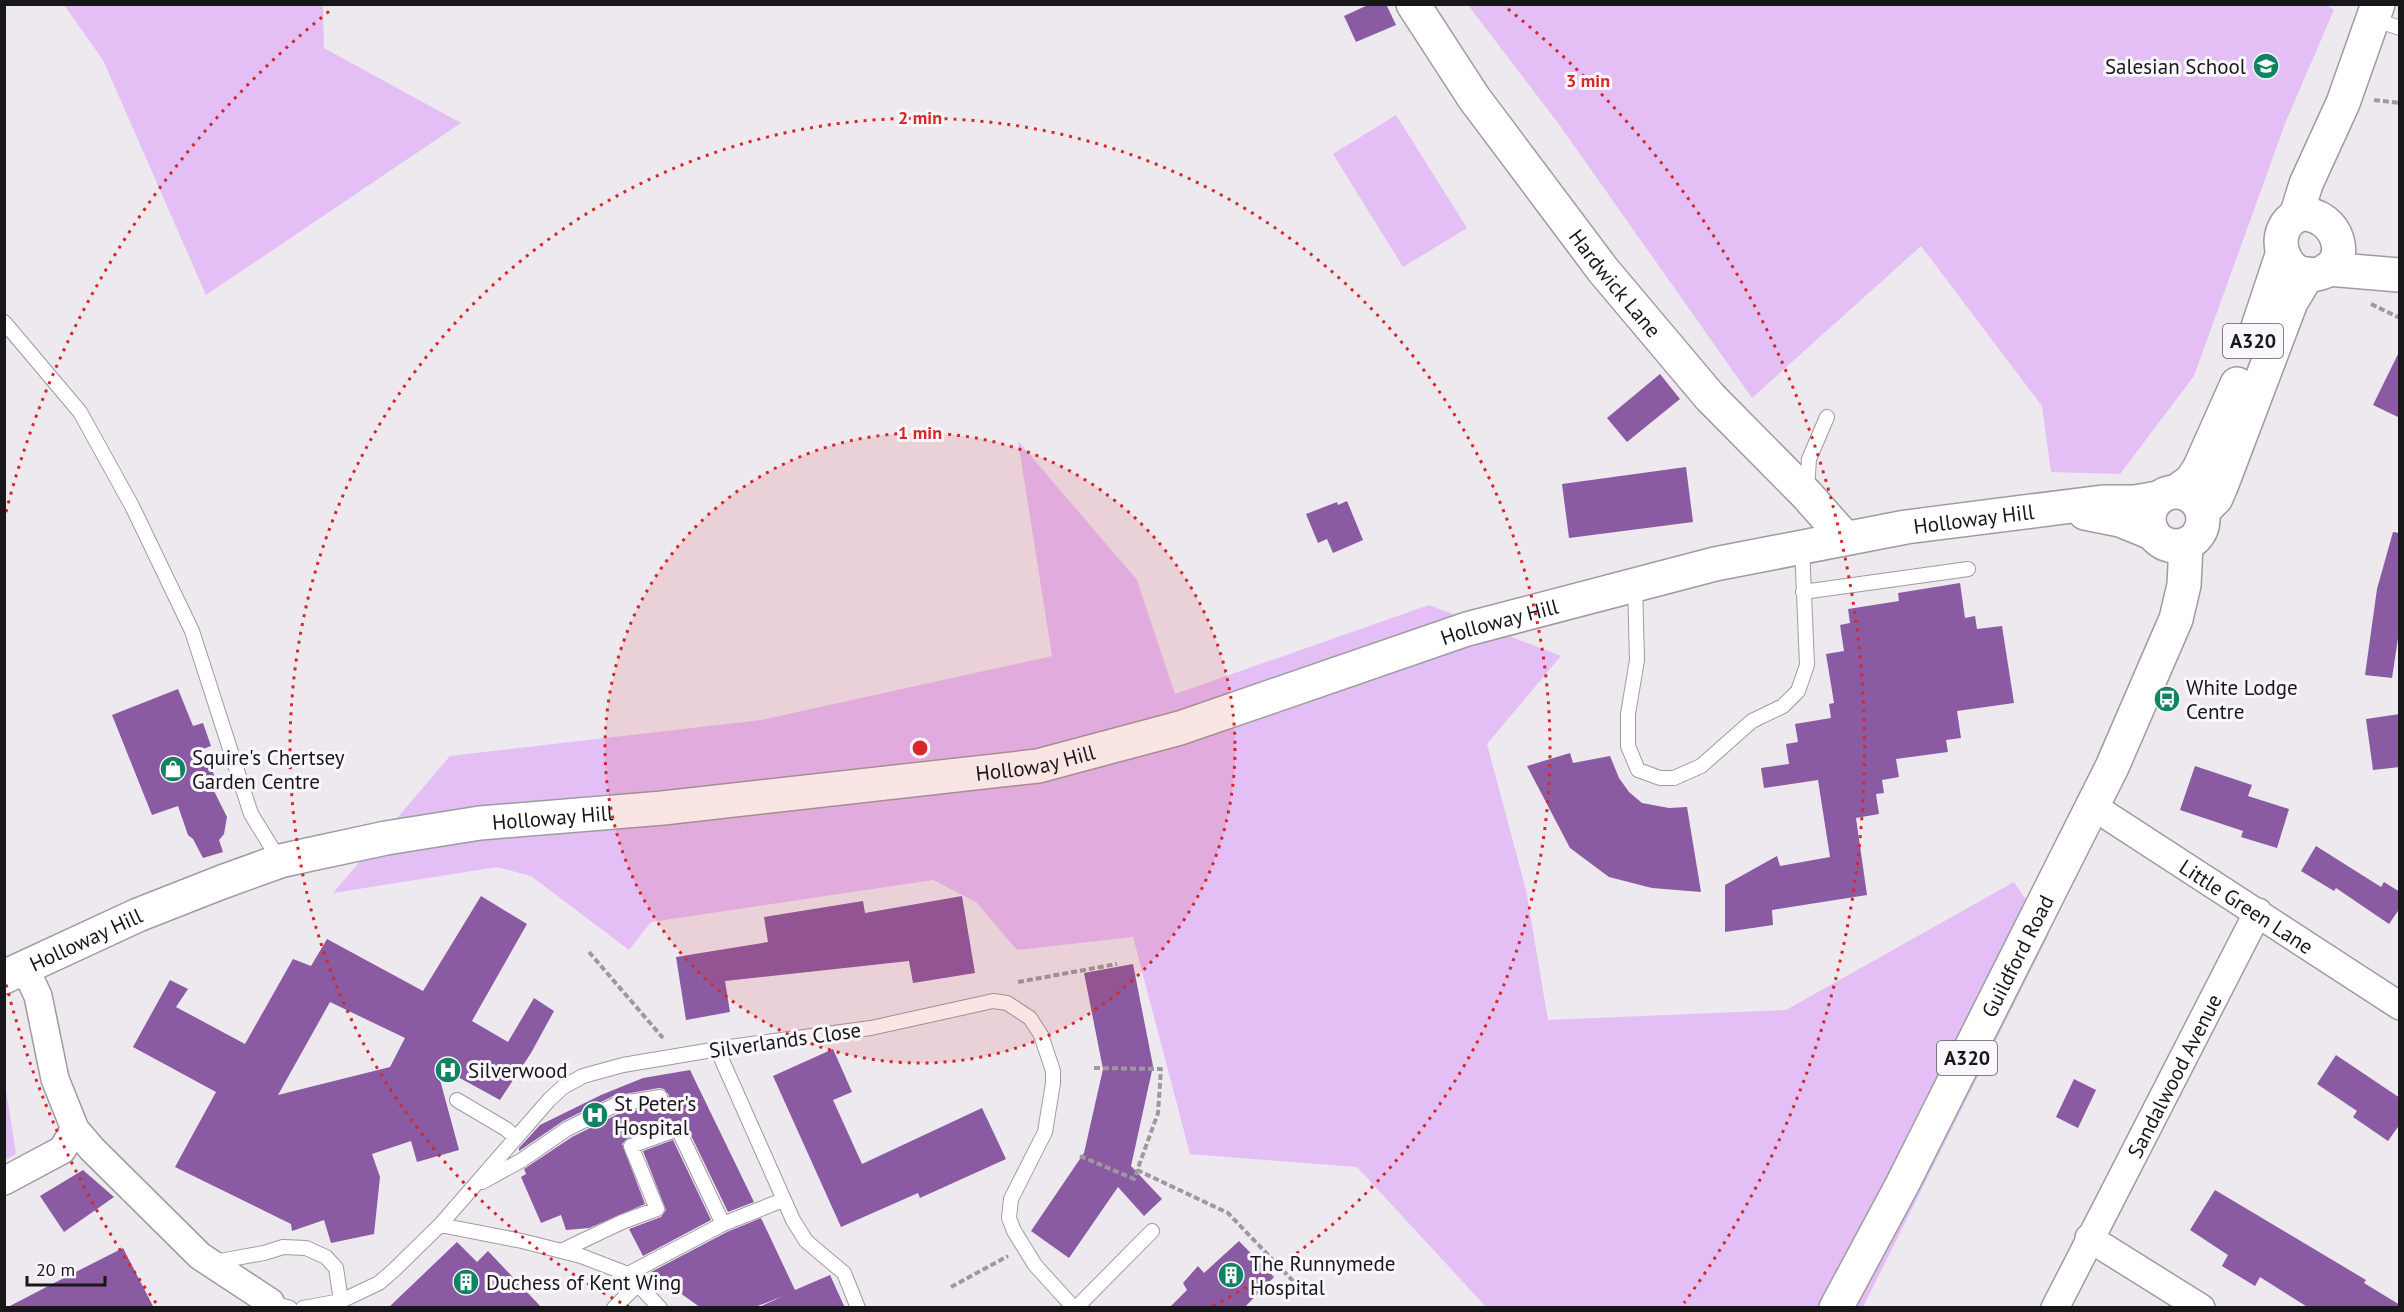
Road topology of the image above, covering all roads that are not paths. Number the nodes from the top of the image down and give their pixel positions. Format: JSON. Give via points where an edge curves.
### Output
{"nodes":[{"id":1,"x":1413,"y":4,"type":"edge"},
{"id":2,"x":2383,"y":17,"type":"edge"},
{"id":3,"x":2357,"y":102,"type":"junction"},
{"id":4,"x":2317,"y":253,"type":"junction"},
{"id":5,"x":2399,"y":275,"type":"edge"},
{"id":6,"x":4,"y":322,"type":"edge"},
{"id":7,"x":1827,"y":417,"type":"dead end"},
{"id":8,"x":1806,"y":494,"type":"junction"},
{"id":9,"x":2168,"y":494,"type":"junction"},
{"id":10,"x":2063,"y":508,"type":"junction"},
{"id":11,"x":2202,"y":512,"type":"junction"},
{"id":12,"x":1845,"y":538,"type":"junction"},
{"id":13,"x":2166,"y":540,"type":"junction"},
{"id":14,"x":1802,"y":546,"type":"junction"},
{"id":15,"x":1968,"y":569,"type":"dead end"},
{"id":16,"x":1635,"y":585,"type":"junction"},
{"id":17,"x":1803,"y":592,"type":"junction"},
{"id":18,"x":2094,"y":807,"type":"junction"},
{"id":19,"x":280,"y":861,"type":"junction"},
{"id":20,"x":2258,"y":912,"type":"junction"},
{"id":21,"x":14,"y":971,"type":"edge"},
{"id":22,"x":2400,"y":1006,"type":"edge"},
{"id":23,"x":717,"y":1049,"type":"junction"},
{"id":24,"x":660,"y":1097,"type":"dead end"},
{"id":25,"x":457,"y":1100,"type":"dead end"},
{"id":26,"x":75,"y":1128,"type":"junction"},
{"id":27,"x":515,"y":1137,"type":"junction"},
{"id":28,"x":4,"y":1181,"type":"edge"},
{"id":29,"x":475,"y":1186,"type":"junction"},
{"id":30,"x":783,"y":1200,"type":"junction"},
{"id":31,"x":723,"y":1224,"type":"junction"},
{"id":32,"x":440,"y":1225,"type":"junction"},
{"id":33,"x":1152,"y":1231,"type":"dead end"},
{"id":34,"x":2089,"y":1238,"type":"junction"},
{"id":35,"x":561,"y":1251,"type":"junction"},
{"id":36,"x":209,"y":1262,"type":"junction"},
{"id":37,"x":633,"y":1279,"type":"junction"},
{"id":38,"x":342,"y":1301,"type":"junction"},
{"id":39,"x":276,"y":1306,"type":"edge"},
{"id":40,"x":303,"y":1308,"type":"edge"},
{"id":41,"x":614,"y":1308,"type":"edge"},
{"id":42,"x":660,"y":1308,"type":"edge"},
{"id":43,"x":858,"y":1308,"type":"edge"},
{"id":44,"x":1075,"y":1308,"type":"edge"},
{"id":45,"x":1836,"y":1308,"type":"edge"},
{"id":46,"x":2055,"y":1308,"type":"edge"},
{"id":47,"x":2201,"y":1308,"type":"edge"}],
"edges":[{"from":1,"to":8,"type":"main road","name":"Hardwick Lane","via":[[1474,98],[1603,270],[1710,397]]},
{"from":2,"to":3,"type":"main road","number":"A320"},
{"from":3,"to":4,"type":"main road","number":"A320","via":[[2328,189]]},
{"from":3,"to":4,"type":"main road","number":"A320","via":[[2306,184],[2296,216],[2311,214]]},
{"from":4,"to":5,"type":"main road"},
{"from":4,"to":9,"type":"main road","number":"A320","via":[[2231,400],[2199,469],[2191,481]]},
{"from":4,"to":11,"type":"main road","number":"A320","via":[[2291,302],[2216,498]]},
{"from":6,"to":19,"type":"lane","via":[[80,412],[132,506],[192,631],[251,814]]},
{"from":7,"to":8,"type":"lane","via":[[1809,459]]},
{"from":8,"to":12,"type":"main road","name":"Hardwick Lane"},
{"from":9,"to":10,"type":"main road","name":"Holloway Hill","via":[[2135,502]]},
{"from":9,"to":11,"type":"main road","via":[[2194,499]]},
{"from":9,"to":13,"type":"main road","number":"A320","via":[[2149,514]]},
{"from":10,"to":12,"type":"main road","name":"Holloway Hill","via":[[1906,526]]},
{"from":10,"to":13,"type":"main road","name":"Holloway Hill","via":[[2120,520]]},
{"from":11,"to":13,"type":"main road","number":"A320","via":[[2199,533]]},
{"from":12,"to":14,"type":"main road","name":"Holloway Hill"},
{"from":13,"to":18,"type":"main road","name":"Guildford Road","number":"A320","via":[[2184,585],[2176,619]]},
{"from":14,"to":16,"type":"main road","name":"Holloway Hill"},
{"from":14,"to":17,"type":"lane"},
{"from":15,"to":17,"type":"lane"},
{"from":16,"to":17,"type":"lane","via":[[1637,660],[1628,714],[1628,746],[1638,770],[1660,778],[1674,778],[1701,766],[1752,720],[1783,706],[1798,691],[1807,665]]},
{"from":16,"to":19,"type":"main road","name":"Holloway Hill","via":[[1467,628],[1180,728],[1038,766],[663,808],[480,823]]},
{"from":18,"to":20,"type":"street","name":"Little Green Lane"},
{"from":18,"to":45,"type":"main road","name":"Guildford Road","number":"A320"},
{"from":19,"to":21,"type":"main road","name":"Holloway Hill","via":[[138,915]]},
{"from":20,"to":22,"type":"street","name":"Little Green Lane"},
{"from":20,"to":34,"type":"street","name":"Sandalwood Avenue"},
{"from":21,"to":26,"type":"street","via":[[38,996],[56,1079]]},
{"from":23,"to":27,"type":"lane","name":"Silverlands Close","via":[[583,1076],[563,1087]]},
{"from":23,"to":30,"type":"lane"},
{"from":23,"to":44,"type":"lane","name":"Silverlands Close","via":[[871,1028],[993,1001],[1018,1008],[1041,1035],[1053,1071],[1052,1099],[1045,1132],[1011,1199],[1009,1218],[1035,1265]]},
{"from":24,"to":29,"type":"lane","via":[[616,1104],[567,1128],[522,1160]]},
{"from":25,"to":27,"type":"lane"},
{"from":26,"to":28,"type":"street","via":[[62,1149]]},
{"from":26,"to":36,"type":"street"},
{"from":27,"to":29,"type":"lane","name":"Silverlands Close"},
{"from":29,"to":32,"type":"lane","name":"Silverlands Close"},
{"from":30,"to":31,"type":"lane"},
{"from":30,"to":43,"type":"lane","via":[[806,1241],[844,1273]]},
{"from":31,"to":35,"type":"lane","via":[[678,1128],[631,1146],[657,1209]]},
{"from":31,"to":37,"type":"lane"},
{"from":32,"to":35,"type":"lane"},
{"from":32,"to":38,"type":"lane","name":"Silverlands Close","via":[[379,1283]]},
{"from":33,"to":44,"type":"lane"},
{"from":34,"to":46,"type":"street","name":"Sandalwood Avenue"},
{"from":34,"to":47,"type":"street"},
{"from":35,"to":37,"type":"lane"},
{"from":36,"to":38,"type":"lane","via":[[283,1247],[306,1248],[326,1257],[336,1268]]},
{"from":36,"to":39,"type":"street"},
{"from":37,"to":41,"type":"lane"},
{"from":37,"to":42,"type":"lane"},
{"from":38,"to":40,"type":"lane","name":"Silverlands Close"}]}
